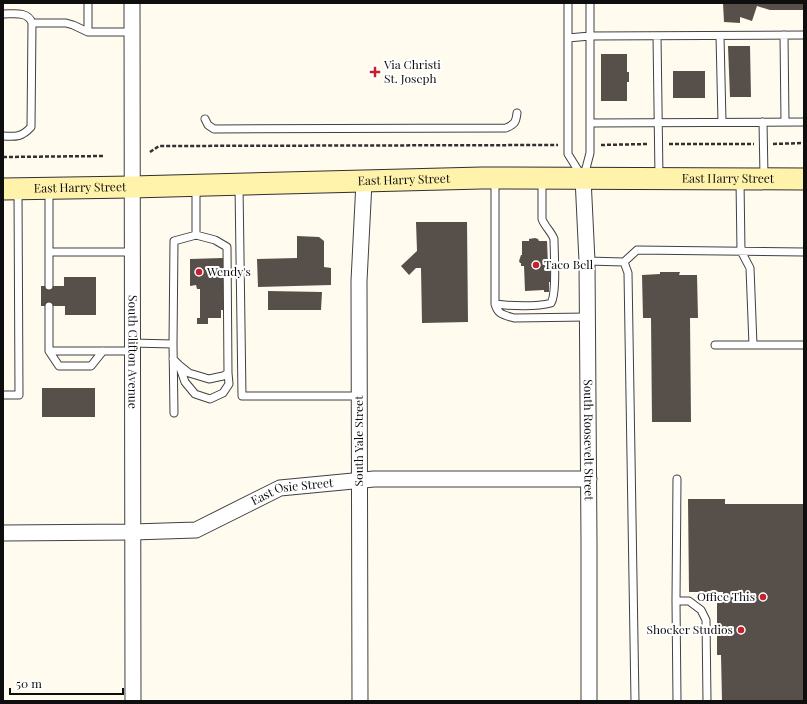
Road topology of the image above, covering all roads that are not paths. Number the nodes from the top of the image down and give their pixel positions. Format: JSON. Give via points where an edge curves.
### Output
{"nodes":[{"id":1,"x":88,"y":3,"type":"edge"},
{"id":2,"x":132,"y":3,"type":"edge"},
{"id":3,"x":568,"y":3,"type":"edge"},
{"id":4,"x":590,"y":3,"type":"edge"},
{"id":5,"x":3,"y":14,"type":"edge"},
{"id":6,"x":32,"y":24,"type":"junction"},
{"id":7,"x":88,"y":32,"type":"junction"},
{"id":8,"x":132,"y":32,"type":"junction"},
{"id":9,"x":784,"y":35,"type":"junction"},
{"id":10,"x":804,"y":35,"type":"edge"},
{"id":11,"x":590,"y":36,"type":"junction"},
{"id":12,"x":657,"y":36,"type":"junction"},
{"id":13,"x":720,"y":36,"type":"junction"},
{"id":14,"x":568,"y":38,"type":"junction"},
{"id":15,"x":517,"y":113,"type":"dead end"},
{"id":16,"x":205,"y":119,"type":"dead end"},
{"id":17,"x":659,"y":122,"type":"junction"},
{"id":18,"x":722,"y":122,"type":"junction"},
{"id":19,"x":763,"y":122,"type":"junction"},
{"id":20,"x":785,"y":122,"type":"junction"},
{"id":21,"x":804,"y":122,"type":"edge"},
{"id":22,"x":590,"y":123,"type":"junction"},
{"id":23,"x":3,"y":136,"type":"edge"},
{"id":24,"x":494,"y":178,"type":"junction"},
{"id":25,"x":542,"y":178,"type":"junction"},
{"id":26,"x":583,"y":178,"type":"junction"},
{"id":27,"x":764,"y":178,"type":"junction"},
{"id":28,"x":659,"y":179,"type":"junction"},
{"id":29,"x":740,"y":179,"type":"junction"},
{"id":30,"x":804,"y":179,"type":"edge"},
{"id":31,"x":364,"y":182,"type":"junction"},
{"id":32,"x":239,"y":184,"type":"junction"},
{"id":33,"x":196,"y":185,"type":"junction"},
{"id":34,"x":132,"y":187,"type":"junction"},
{"id":35,"x":49,"y":188,"type":"junction"},
{"id":36,"x":11,"y":189,"type":"edge"},
{"id":37,"x":196,"y":235,"type":"junction"},
{"id":38,"x":741,"y":251,"type":"junction"},
{"id":39,"x":49,"y":252,"type":"junction"},
{"id":40,"x":132,"y":252,"type":"junction"},
{"id":41,"x":804,"y":252,"type":"edge"},
{"id":42,"x":587,"y":261,"type":"junction"},
{"id":43,"x":624,"y":262,"type":"junction"},
{"id":44,"x":49,"y":286,"type":"dead end"},
{"id":45,"x":495,"y":304,"type":"junction"},
{"id":46,"x":49,"y":306,"type":"dead end"},
{"id":47,"x":587,"y":317,"type":"junction"},
{"id":48,"x":173,"y":344,"type":"junction"},
{"id":49,"x":754,"y":345,"type":"junction"},
{"id":50,"x":804,"y":345,"type":"edge"},
{"id":51,"x":715,"y":346,"type":"dead end"},
{"id":52,"x":132,"y":347,"type":"junction"},
{"id":53,"x":48,"y":350,"type":"junction"},
{"id":54,"x":103,"y":351,"type":"junction"},
{"id":55,"x":173,"y":358,"type":"junction"},
{"id":56,"x":178,"y":365,"type":"junction"},
{"id":57,"x":228,"y":373,"type":"junction"},
{"id":58,"x":3,"y":395,"type":"edge"},
{"id":59,"x":359,"y":396,"type":"junction"},
{"id":60,"x":174,"y":413,"type":"dead end"},
{"id":61,"x":589,"y":479,"type":"junction"},
{"id":62,"x":677,"y":479,"type":"dead end"},
{"id":63,"x":359,"y":480,"type":"junction"},
{"id":64,"x":133,"y":532,"type":"junction"},
{"id":65,"x":3,"y":533,"type":"edge"},
{"id":66,"x":676,"y":601,"type":"junction"},
{"id":67,"x":134,"y":701,"type":"edge"},
{"id":68,"x":360,"y":701,"type":"edge"},
{"id":69,"x":589,"y":701,"type":"edge"},
{"id":70,"x":635,"y":701,"type":"edge"},
{"id":71,"x":677,"y":701,"type":"edge"},
{"id":72,"x":707,"y":701,"type":"edge"}],
"edges":[{"from":1,"to":7,"type":"lane"},
{"from":2,"to":8,"type":"street","name":"South Clifton Avenue"},
{"from":3,"to":14,"type":"lane"},
{"from":4,"to":11,"type":"lane"},
{"from":5,"to":6,"type":"lane","via":[[22,14],[31,19]]},
{"from":6,"to":7,"type":"lane","via":[[66,23]]},
{"from":6,"to":23,"type":"lane","via":[[31,127],[20,136]]},
{"from":7,"to":8,"type":"lane"},
{"from":8,"to":34,"type":"street","name":"South Clifton Avenue"},
{"from":9,"to":10,"type":"lane"},
{"from":9,"to":13,"type":"lane"},
{"from":9,"to":20,"type":"lane"},
{"from":11,"to":12,"type":"lane"},
{"from":11,"to":14,"type":"lane"},
{"from":11,"to":22,"type":"lane"},
{"from":12,"to":13,"type":"lane"},
{"from":12,"to":17,"type":"lane"},
{"from":13,"to":18,"type":"lane"},
{"from":14,"to":26,"type":"lane","via":[[568,154]]},
{"from":15,"to":16,"type":"lane","via":[[513,125],[506,128],[214,129]]},
{"from":17,"to":18,"type":"lane"},
{"from":17,"to":22,"type":"lane"},
{"from":17,"to":28,"type":"lane"},
{"from":18,"to":19,"type":"lane"},
{"from":19,"to":20,"type":"lane"},
{"from":19,"to":27,"type":"lane"},
{"from":20,"to":21,"type":"lane"},
{"from":22,"to":26,"type":"lane","via":[[590,153]]},
{"from":24,"to":25,"type":"main road","name":"East Harry Street"},
{"from":24,"to":31,"type":"main road","name":"East Harry Street"},
{"from":24,"to":45,"type":"lane"},
{"from":25,"to":26,"type":"main road","name":"East Harry Street"},
{"from":25,"to":45,"type":"lane","via":[[542,219],[554,239],[553,299],[550,303],[539,305]]},
{"from":26,"to":28,"type":"main road","name":"East Harry Street"},
{"from":26,"to":42,"type":"street","name":"South Roosevelt Street"},
{"from":27,"to":29,"type":"main road","name":"East Harry Street"},
{"from":27,"to":30,"type":"main road","name":"East Harry Street"},
{"from":28,"to":29,"type":"main road","name":"East Harry Street"},
{"from":29,"to":38,"type":"lane"},
{"from":31,"to":32,"type":"main road","name":"East Harry Street"},
{"from":31,"to":59,"type":"street","name":"South Yale Street","via":[[358,281]]},
{"from":32,"to":33,"type":"main road","name":"East Harry Street"},
{"from":32,"to":59,"type":"lane","via":[[242,396]]},
{"from":33,"to":34,"type":"main road","name":"East Harry Street"},
{"from":33,"to":37,"type":"lane"},
{"from":34,"to":35,"type":"main road","name":"East Harry Street"},
{"from":34,"to":40,"type":"street","name":"South Clifton Avenue"},
{"from":35,"to":36,"type":"main road","name":"East Harry Street"},
{"from":35,"to":39,"type":"lane"},
{"from":36,"to":58,"type":"lane","via":[[19,395]]},
{"from":37,"to":48,"type":"lane","via":[[174,241]]},
{"from":37,"to":57,"type":"lane","via":[[215,240],[227,247]]},
{"from":38,"to":41,"type":"lane"},
{"from":38,"to":43,"type":"lane","via":[[637,250]]},
{"from":38,"to":49,"type":"lane","via":[[750,268]]},
{"from":39,"to":40,"type":"lane"},
{"from":39,"to":44,"type":"lane"},
{"from":40,"to":52,"type":"street","name":"South Clifton Avenue"},
{"from":42,"to":43,"type":"lane"},
{"from":42,"to":47,"type":"street","name":"South Roosevelt Street"},
{"from":43,"to":70,"type":"lane","via":[[628,273]]},
{"from":45,"to":47,"type":"lane","via":[[497,310],[514,318]]},
{"from":46,"to":53,"type":"lane"},
{"from":47,"to":61,"type":"street","name":"South Roosevelt Street"},
{"from":48,"to":52,"type":"lane"},
{"from":48,"to":55,"type":"lane"},
{"from":49,"to":50,"type":"lane"},
{"from":49,"to":51,"type":"lane"},
{"from":52,"to":54,"type":"lane"},
{"from":52,"to":64,"type":"street","name":"South Clifton Avenue"},
{"from":53,"to":54,"type":"lane"},
{"from":53,"to":54,"type":"lane","via":[[59,366],[91,366]]},
{"from":55,"to":56,"type":"lane"},
{"from":55,"to":60,"type":"lane"},
{"from":56,"to":57,"type":"lane","via":[[189,373],[209,379]]},
{"from":56,"to":57,"type":"lane","via":[[185,382],[195,394],[210,399],[223,393],[229,384]]},
{"from":59,"to":63,"type":"street","name":"South Yale Street"},
{"from":61,"to":63,"type":"street","name":"East Osie Street"},
{"from":61,"to":69,"type":"street","name":"South Roosevelt Street"},
{"from":62,"to":66,"type":"lane"},
{"from":63,"to":64,"type":"street","name":"East Osie Street","via":[[280,488],[196,530]]},
{"from":63,"to":68,"type":"street","name":"South Yale Street"},
{"from":64,"to":65,"type":"street","name":"East Osie Street"},
{"from":64,"to":67,"type":"street","name":"South Clifton Avenue"},
{"from":66,"to":71,"type":"lane"},
{"from":66,"to":72,"type":"lane","via":[[689,601],[701,610],[706,620]]}]}
